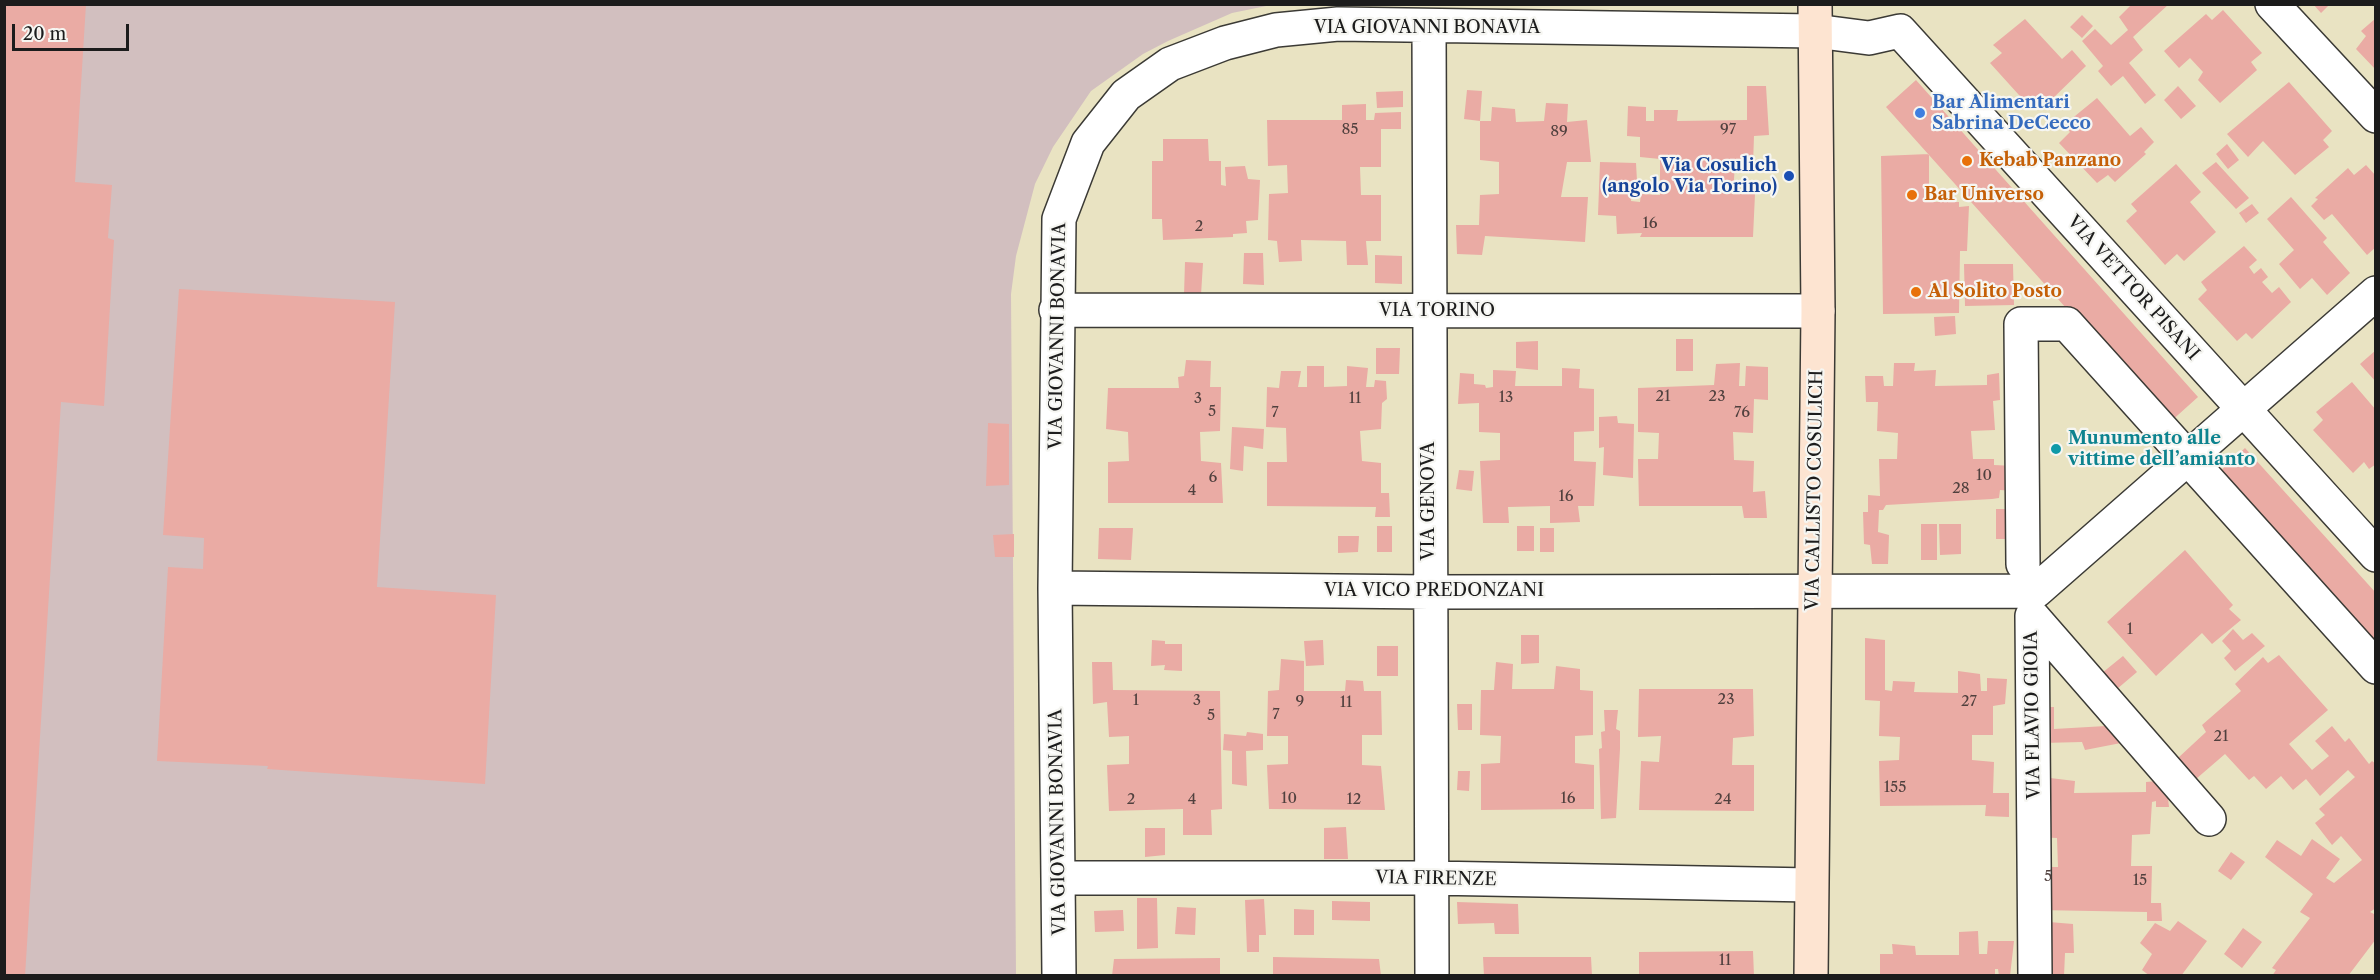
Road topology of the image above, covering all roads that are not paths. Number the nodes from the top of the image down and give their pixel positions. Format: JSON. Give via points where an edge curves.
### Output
{"nodes":[{"id":1,"x":2272,"y":4,"type":"edge"},
{"id":2,"x":1675,"y":17,"type":"edge"},
{"id":3,"x":1815,"y":18,"type":"edge"},
{"id":4,"x":1430,"y":27,"type":"junction"},
{"id":5,"x":2376,"y":116,"type":"edge"},
{"id":6,"x":2376,"y":293,"type":"edge"},
{"id":7,"x":1056,"y":310,"type":"junction"},
{"id":8,"x":1430,"y":311,"type":"junction"},
{"id":9,"x":1818,"y":311,"type":"junction"},
{"id":10,"x":2242,"y":408,"type":"junction"},
{"id":11,"x":2186,"y":456,"type":"junction"},
{"id":12,"x":2376,"y":555,"type":"edge"},
{"id":13,"x":1055,"y":588,"type":"junction"},
{"id":14,"x":2030,"y":590,"type":"junction"},
{"id":15,"x":1813,"y":591,"type":"junction"},
{"id":16,"x":1429,"y":592,"type":"junction"},
{"id":17,"x":2376,"y":667,"type":"edge"},
{"id":18,"x":2209,"y":819,"type":"dead end"},
{"id":19,"x":1060,"y":878,"type":"junction"},
{"id":20,"x":1431,"y":878,"type":"junction"},
{"id":21,"x":1811,"y":885,"type":"junction"},
{"id":22,"x":1059,"y":975,"type":"edge"},
{"id":23,"x":1432,"y":975,"type":"edge"},
{"id":24,"x":1811,"y":975,"type":"edge"},
{"id":25,"x":2035,"y":975,"type":"edge"}],
"edges":[{"from":1,"to":5,"type":"street"},
{"from":2,"to":3,"type":"street","name":"VIA GIOVANNI BONAVIA"},
{"from":2,"to":4,"type":"street","name":"VIA GIOVANNI BONAVIA"},
{"from":3,"to":9,"type":"street","name":"VIA CALLISTO COSULICH"},
{"from":3,"to":10,"type":"street","name":"VIA VETTOR PISANI","via":[[1869,38],[1900,31]]},
{"from":4,"to":7,"type":"street","name":"VIA GIOVANNI BONAVIA","via":[[1338,24],[1276,30],[1225,42],[1170,64],[1126,95],[1088,143],[1059,219]]},
{"from":4,"to":8,"type":"street","name":"VIA GENOVA"},
{"from":6,"to":10,"type":"street"},
{"from":7,"to":8,"type":"street","name":"VIA TORINO"},
{"from":7,"to":13,"type":"street","name":"VIA GIOVANNI BONAVIA"},
{"from":8,"to":9,"type":"street","name":"VIA TORINO"},
{"from":8,"to":16,"type":"street","name":"VIA GENOVA"},
{"from":9,"to":15,"type":"street","name":"VIA CALLISTO COSULICH"},
{"from":10,"to":11,"type":"street"},
{"from":10,"to":12,"type":"street","name":"VIA VETTOR PISANI"},
{"from":11,"to":14,"type":"street"},
{"from":11,"to":14,"type":"street","name":"VIA FLAVIO GIOIA","via":[[2067,324],[2021,324]]},
{"from":11,"to":17,"type":"street"},
{"from":13,"to":16,"type":"street","name":"VIA VICO PREDONZANI"},
{"from":13,"to":19,"type":"street","name":"VIA GIOVANNI BONAVIA"},
{"from":14,"to":15,"type":"street","name":"VIA VICO PREDONZANI"},
{"from":14,"to":18,"type":"street","name":"VIA FLAVIO GIOIA"},
{"from":14,"to":25,"type":"street","name":"VIA FLAVIO GIOIA"},
{"from":15,"to":16,"type":"street","name":"VIA VICO PREDONZANI"},
{"from":15,"to":21,"type":"street","name":"VIA CALLISTO COSULICH"},
{"from":16,"to":20,"type":"street","name":"VIA GENOVA"},
{"from":19,"to":20,"type":"street","name":"VIA FIRENZE"},
{"from":19,"to":22,"type":"street","name":"VIA GIOVANNI BONAVIA"},
{"from":20,"to":21,"type":"street","name":"VIA FIRENZE"},
{"from":20,"to":23,"type":"street","name":"VIA GENOVA"},
{"from":21,"to":24,"type":"street","name":"VIA CALLISTO COSULICH"}]}
